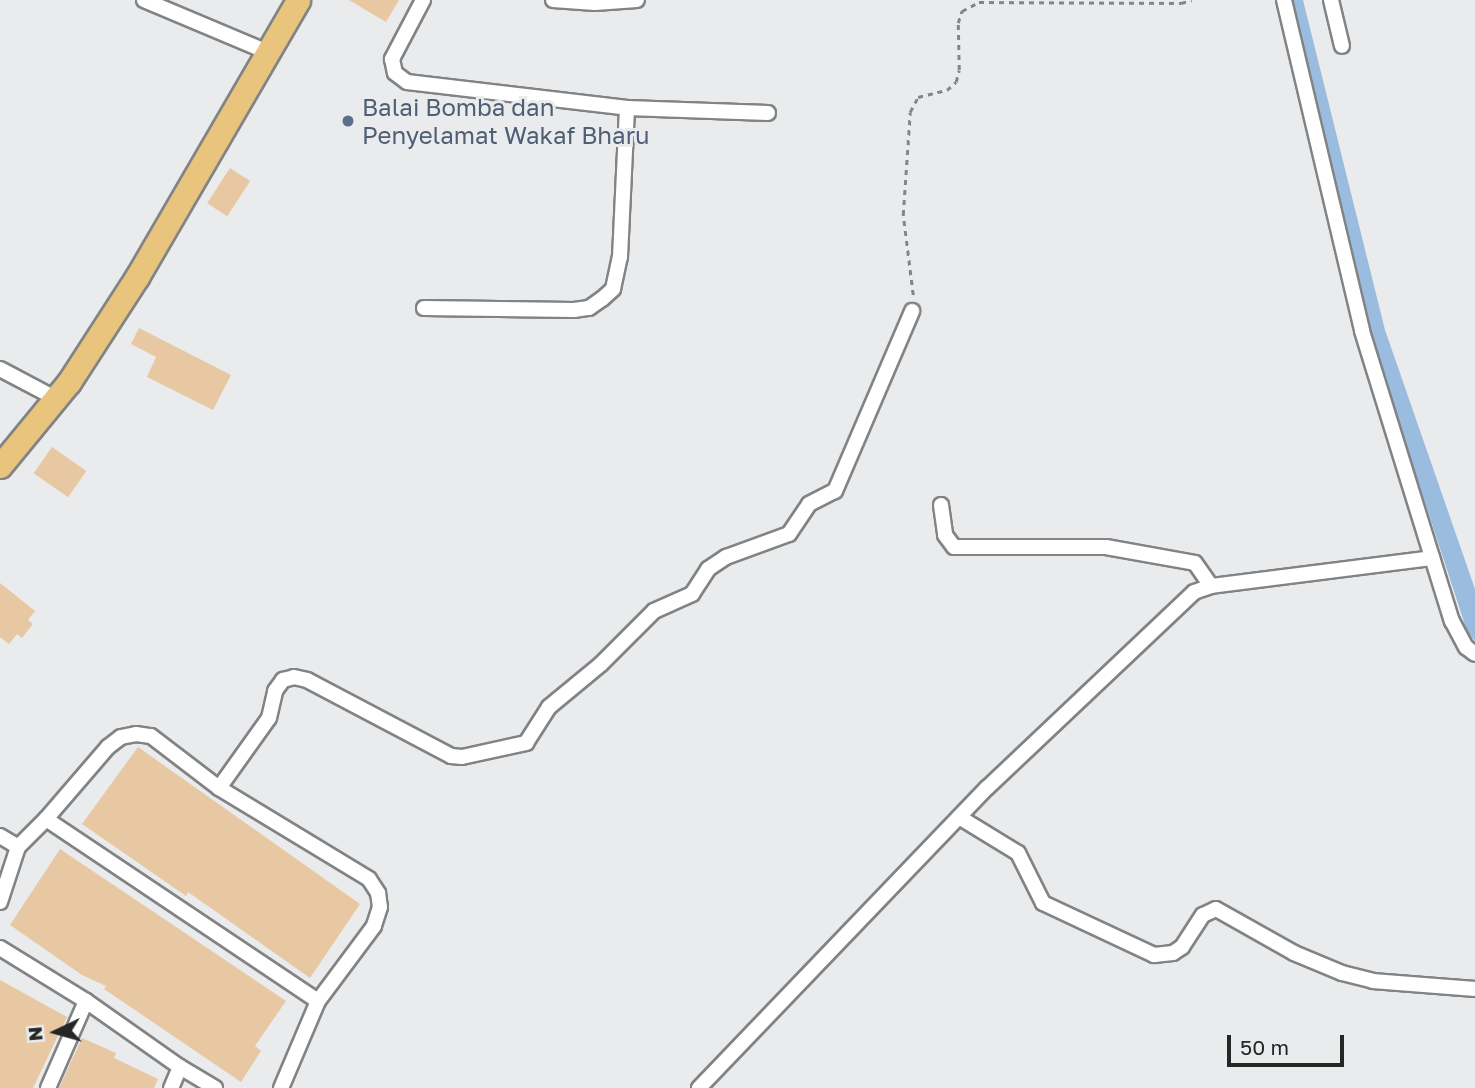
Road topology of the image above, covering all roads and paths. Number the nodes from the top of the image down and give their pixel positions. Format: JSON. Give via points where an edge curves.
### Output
{"nodes":[{"id":1,"x":144,"y":0,"type":"edge"},
{"id":2,"x":298,"y":0,"type":"edge"},
{"id":3,"x":423,"y":0,"type":"edge"},
{"id":4,"x":553,"y":0,"type":"edge"},
{"id":5,"x":637,"y":0,"type":"edge"},
{"id":6,"x":1192,"y":0,"type":"edge"},
{"id":7,"x":1284,"y":0,"type":"edge"},
{"id":8,"x":1331,"y":0,"type":"edge"},
{"id":9,"x":1342,"y":46,"type":"dead end"},
{"id":10,"x":268,"y":52,"type":"junction"},
{"id":11,"x":627,"y":108,"type":"junction"},
{"id":12,"x":768,"y":113,"type":"dead end"},
{"id":13,"x":424,"y":307,"type":"dead end"},
{"id":14,"x":912,"y":311,"type":"joint"},
{"id":15,"x":0,"y":369,"type":"edge"},
{"id":16,"x":57,"y":399,"type":"junction"},
{"id":17,"x":0,"y":466,"type":"edge"},
{"id":18,"x":941,"y":505,"type":"dead end"},
{"id":19,"x":1432,"y":558,"type":"junction"},
{"id":20,"x":1211,"y":586,"type":"junction"},
{"id":21,"x":1475,"y":654,"type":"edge"},
{"id":22,"x":219,"y":788,"type":"junction"},
{"id":23,"x":959,"y":817,"type":"junction"},
{"id":24,"x":46,"y":820,"type":"junction"},
{"id":25,"x":0,"y":836,"type":"edge"},
{"id":26,"x":18,"y":847,"type":"junction"},
{"id":27,"x":0,"y":902,"type":"edge"},
{"id":28,"x":0,"y":948,"type":"edge"},
{"id":29,"x":1475,"y":989,"type":"edge"},
{"id":30,"x":86,"y":1001,"type":"junction"},
{"id":31,"x":318,"y":1001,"type":"junction"},
{"id":32,"x":180,"y":1067,"type":"junction"},
{"id":33,"x":48,"y":1088,"type":"edge"},
{"id":34,"x":171,"y":1088,"type":"edge"},
{"id":35,"x":215,"y":1088,"type":"edge"},
{"id":36,"x":281,"y":1088,"type":"edge"},
{"id":37,"x":699,"y":1088,"type":"edge"}],
"edges":[{"from":1,"to":10,"type":"street"},
{"from":2,"to":10,"type":"main road"},
{"from":3,"to":11,"type":"street","via":[[392,58],[400,79]]},
{"from":4,"to":5,"type":"street"},
{"from":6,"to":14,"type":"path","via":[[979,2],[962,11],[956,82],[947,90],[918,97],[910,112],[903,215]]},
{"from":7,"to":19,"type":"street","via":[[1362,331]]},
{"from":8,"to":9,"type":"street"},
{"from":10,"to":16,"type":"main road","via":[[137,277]]},
{"from":11,"to":12,"type":"street"},
{"from":11,"to":13,"type":"street","via":[[620,257],[613,289],[589,308],[575,310]]},
{"from":14,"to":22,"type":"street","via":[[835,491],[809,504],[789,534],[726,556],[708,569],[695,591],[656,610],[549,707],[526,743],[451,756],[294,677],[283,680],[275,691],[269,718]]},
{"from":15,"to":16,"type":"street"},
{"from":16,"to":17,"type":"main road"},
{"from":18,"to":20,"type":"street","via":[[945,535],[954,547],[1106,547],[1195,563]]},
{"from":19,"to":20,"type":"street"},
{"from":19,"to":21,"type":"street","via":[[1457,635]]},
{"from":20,"to":23,"type":"street","via":[[1180,602]]},
{"from":22,"to":24,"type":"street","via":[[151,736],[136,734],[121,737],[108,747]]},
{"from":22,"to":31,"type":"street","via":[[369,879],[378,893],[380,907],[374,926]]},
{"from":23,"to":29,"type":"street","via":[[1018,853],[1043,903],[1154,955],[1182,947],[1203,915],[1216,909],[1294,953],[1342,973],[1373,981]]},
{"from":23,"to":37,"type":"street"},
{"from":24,"to":26,"type":"street"},
{"from":24,"to":31,"type":"street"},
{"from":25,"to":26,"type":"street"},
{"from":26,"to":27,"type":"street"},
{"from":28,"to":30,"type":"street"},
{"from":30,"to":32,"type":"street"},
{"from":30,"to":33,"type":"street"},
{"from":31,"to":36,"type":"street"},
{"from":32,"to":34,"type":"street"},
{"from":32,"to":35,"type":"street"}]}
